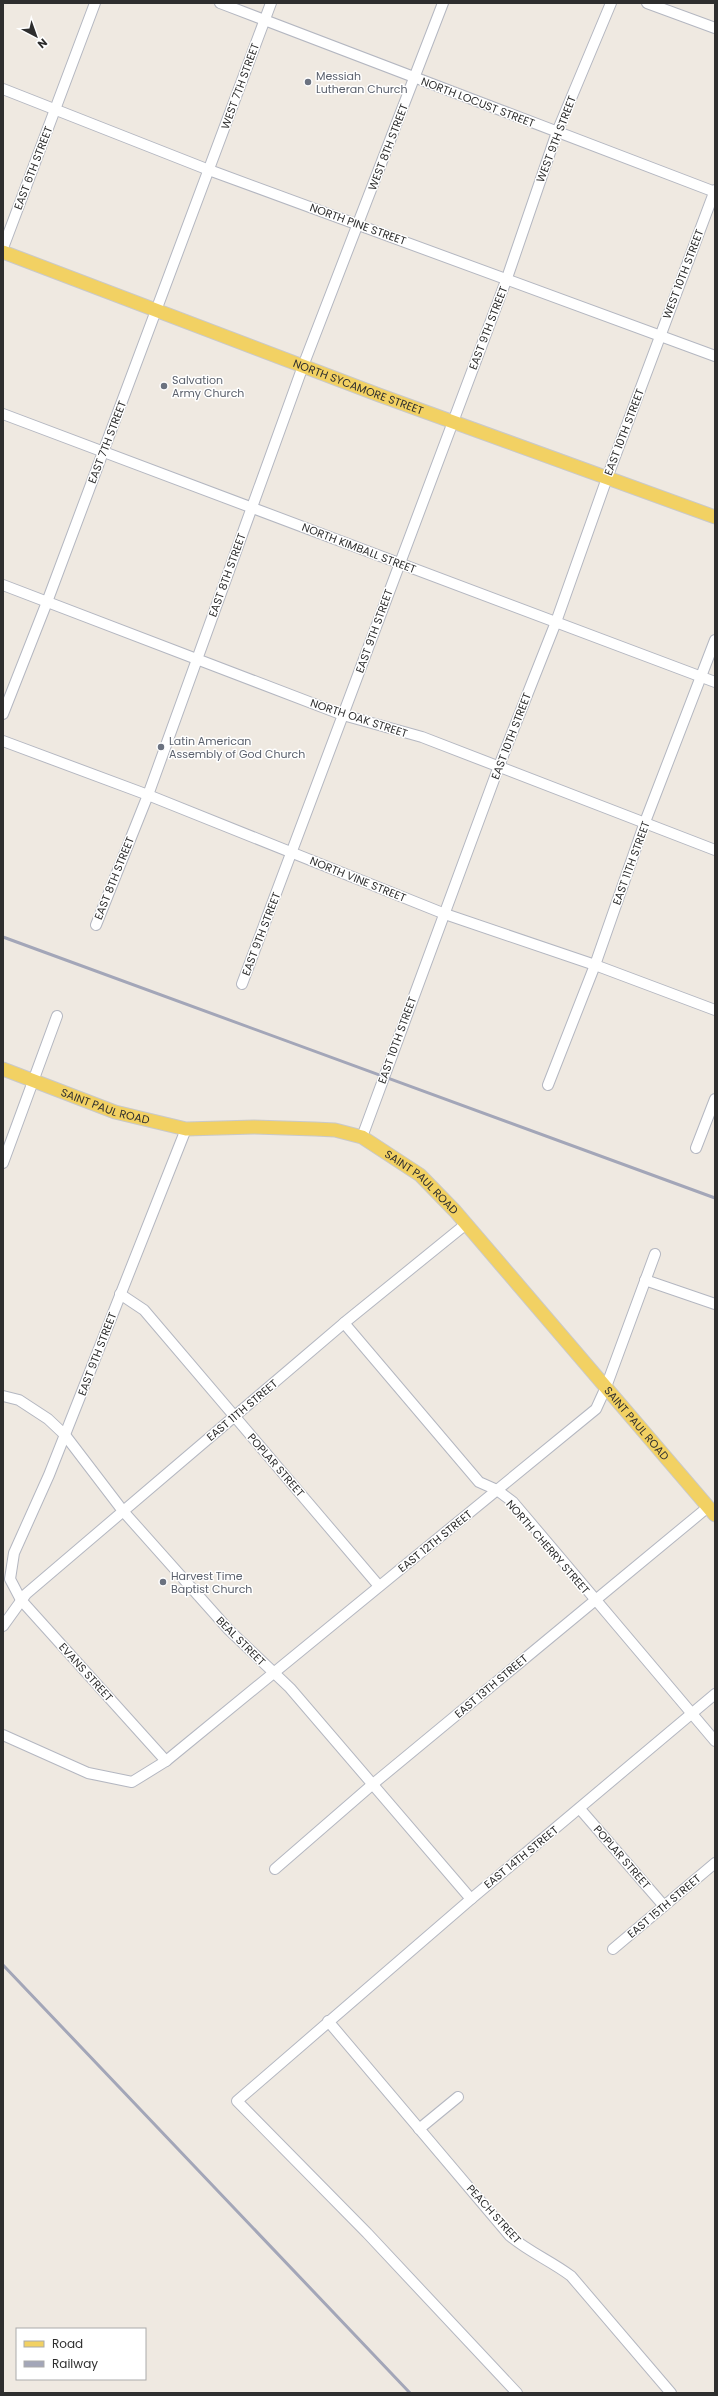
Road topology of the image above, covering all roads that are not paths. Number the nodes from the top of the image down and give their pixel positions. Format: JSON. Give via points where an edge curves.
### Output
{"nodes":[{"id":1,"x":95,"y":3,"type":"edge"},
{"id":2,"x":220,"y":3,"type":"edge"},
{"id":3,"x":271,"y":3,"type":"edge"},
{"id":4,"x":443,"y":3,"type":"edge"},
{"id":5,"x":611,"y":3,"type":"edge"},
{"id":6,"x":647,"y":3,"type":"edge"},
{"id":7,"x":264,"y":19,"type":"junction"},
{"id":8,"x":715,"y":28,"type":"edge"},
{"id":9,"x":414,"y":78,"type":"junction"},
{"id":10,"x":3,"y":90,"type":"edge"},
{"id":11,"x":55,"y":109,"type":"junction"},
{"id":12,"x":557,"y":132,"type":"junction"},
{"id":13,"x":209,"y":170,"type":"junction"},
{"id":14,"x":715,"y":191,"type":"edge"},
{"id":15,"x":358,"y":224,"type":"junction"},
{"id":16,"x":3,"y":248,"type":"edge"},
{"id":17,"x":3,"y":252,"type":"edge"},
{"id":18,"x":507,"y":278,"type":"junction"},
{"id":19,"x":157,"y":309,"type":"junction"},
{"id":20,"x":660,"y":335,"type":"junction"},
{"id":21,"x":715,"y":356,"type":"edge"},
{"id":22,"x":304,"y":366,"type":"junction"},
{"id":23,"x":3,"y":414,"type":"edge"},
{"id":24,"x":452,"y":422,"type":"junction"},
{"id":25,"x":103,"y":452,"type":"junction"},
{"id":26,"x":607,"y":478,"type":"junction"},
{"id":27,"x":251,"y":508,"type":"junction"},
{"id":28,"x":715,"y":517,"type":"edge"},
{"id":29,"x":400,"y":564,"type":"junction"},
{"id":30,"x":3,"y":585,"type":"edge"},
{"id":31,"x":47,"y":602,"type":"junction"},
{"id":32,"x":556,"y":622,"type":"junction"},
{"id":33,"x":715,"y":640,"type":"edge"},
{"id":34,"x":197,"y":659,"type":"junction"},
{"id":35,"x":701,"y":677,"type":"junction"},
{"id":36,"x":715,"y":682,"type":"edge"},
{"id":37,"x":3,"y":714,"type":"edge"},
{"id":38,"x":343,"y":715,"type":"junction"},
{"id":39,"x":3,"y":742,"type":"edge"},
{"id":40,"x":499,"y":766,"type":"junction"},
{"id":41,"x":148,"y":795,"type":"junction"},
{"id":42,"x":645,"y":822,"type":"junction"},
{"id":43,"x":715,"y":850,"type":"edge"},
{"id":44,"x":292,"y":852,"type":"junction"},
{"id":45,"x":445,"y":914,"type":"junction"},
{"id":46,"x":96,"y":925,"type":"dead end"},
{"id":47,"x":595,"y":965,"type":"junction"},
{"id":48,"x":242,"y":984,"type":"dead end"},
{"id":49,"x":715,"y":1010,"type":"edge"},
{"id":50,"x":57,"y":1016,"type":"dead end"},
{"id":51,"x":3,"y":1070,"type":"edge"},
{"id":52,"x":34,"y":1081,"type":"junction"},
{"id":53,"x":548,"y":1086,"type":"dead end"},
{"id":54,"x":715,"y":1099,"type":"edge"},
{"id":55,"x":186,"y":1129,"type":"junction"},
{"id":56,"x":362,"y":1137,"type":"junction"},
{"id":57,"x":696,"y":1148,"type":"dead end"},
{"id":58,"x":3,"y":1163,"type":"edge"},
{"id":59,"x":466,"y":1224,"type":"junction"},
{"id":60,"x":655,"y":1254,"type":"dead end"},
{"id":61,"x":645,"y":1280,"type":"junction"},
{"id":62,"x":120,"y":1294,"type":"junction"},
{"id":63,"x":715,"y":1304,"type":"edge"},
{"id":64,"x":344,"y":1323,"type":"junction"},
{"id":65,"x":606,"y":1388,"type":"junction"},
{"id":66,"x":3,"y":1396,"type":"edge"},
{"id":67,"x":234,"y":1417,"type":"junction"},
{"id":68,"x":65,"y":1435,"type":"junction"},
{"id":69,"x":497,"y":1490,"type":"junction"},
{"id":70,"x":123,"y":1511,"type":"junction"},
{"id":71,"x":711,"y":1511,"type":"edge"},
{"id":72,"x":10,"y":1580,"type":"joint"},
{"id":73,"x":380,"y":1586,"type":"junction"},
{"id":74,"x":21,"y":1600,"type":"junction"},
{"id":75,"x":595,"y":1600,"type":"junction"},
{"id":76,"x":3,"y":1626,"type":"edge"},
{"id":77,"x":274,"y":1673,"type":"junction"},
{"id":78,"x":715,"y":1694,"type":"edge"},
{"id":79,"x":692,"y":1714,"type":"junction"},
{"id":80,"x":3,"y":1735,"type":"edge"},
{"id":81,"x":715,"y":1742,"type":"edge"},
{"id":82,"x":166,"y":1761,"type":"junction"},
{"id":83,"x":373,"y":1784,"type":"junction"},
{"id":84,"x":580,"y":1809,"type":"junction"},
{"id":85,"x":715,"y":1863,"type":"edge"},
{"id":86,"x":275,"y":1869,"type":"dead end"},
{"id":87,"x":471,"y":1899,"type":"junction"},
{"id":88,"x":664,"y":1906,"type":"junction"},
{"id":89,"x":613,"y":1949,"type":"dead end"},
{"id":90,"x":328,"y":2021,"type":"junction"},
{"id":91,"x":458,"y":2096,"type":"dead end"},
{"id":92,"x":419,"y":2129,"type":"junction"},
{"id":93,"x":517,"y":2393,"type":"edge"},
{"id":94,"x":671,"y":2393,"type":"edge"}],
"edges":[{"from":1,"to":11,"type":"street","name":"EAST 6TH STREET"},
{"from":2,"to":7,"type":"street","name":"NORTH LOCUST STREET"},
{"from":3,"to":7,"type":"street","name":"WEST 7TH STREET"},
{"from":4,"to":9,"type":"street","name":"WEST 8TH STREET"},
{"from":5,"to":12,"type":"street","name":"WEST 9TH STREET"},
{"from":6,"to":8,"type":"street"},
{"from":7,"to":9,"type":"street","name":"NORTH LOCUST STREET"},
{"from":7,"to":13,"type":"street","name":"WEST 7TH STREET"},
{"from":9,"to":12,"type":"street","name":"NORTH LOCUST STREET"},
{"from":9,"to":15,"type":"street","name":"WEST 8TH STREET"},
{"from":10,"to":11,"type":"street","name":"NORTH PINE STREET"},
{"from":11,"to":13,"type":"street","name":"NORTH PINE STREET"},
{"from":11,"to":16,"type":"street","name":"EAST 6TH STREET"},
{"from":12,"to":14,"type":"street","name":"NORTH LOCUST STREET"},
{"from":12,"to":18,"type":"street","name":"WEST 9TH STREET"},
{"from":13,"to":15,"type":"street","name":"NORTH PINE STREET"},
{"from":13,"to":19,"type":"street","name":"EAST 7TH STREET"},
{"from":14,"to":20,"type":"street","name":"WEST 10TH STREET"},
{"from":15,"to":18,"type":"street","name":"NORTH PINE STREET"},
{"from":15,"to":22,"type":"street","name":"EAST 8TH STREET"},
{"from":17,"to":19,"type":"main road","name":"NORTH SYCAMORE STREET"},
{"from":18,"to":20,"type":"street","name":"NORTH PINE STREET"},
{"from":18,"to":24,"type":"street","name":"EAST 9TH STREET"},
{"from":19,"to":22,"type":"main road","name":"NORTH SYCAMORE STREET"},
{"from":19,"to":25,"type":"street","name":"EAST 7TH STREET"},
{"from":20,"to":21,"type":"street","name":"NORTH PINE STREET"},
{"from":20,"to":26,"type":"street","name":"EAST 10TH STREET"},
{"from":22,"to":24,"type":"main road","name":"NORTH SYCAMORE STREET"},
{"from":22,"to":27,"type":"street","name":"EAST 8TH STREET"},
{"from":23,"to":25,"type":"street","name":"NORTH KIMBALL STREET"},
{"from":24,"to":26,"type":"main road","name":"NORTH SYCAMORE STREET"},
{"from":24,"to":29,"type":"street","name":"EAST 9TH STREET"},
{"from":25,"to":27,"type":"street","name":"NORTH KIMBALL STREET"},
{"from":25,"to":31,"type":"street","name":"EAST 7TH STREET"},
{"from":26,"to":28,"type":"main road","name":"NORTH SYCAMORE STREET"},
{"from":26,"to":32,"type":"street","name":"EAST 10TH STREET"},
{"from":27,"to":29,"type":"street","name":"NORTH KIMBALL STREET"},
{"from":27,"to":34,"type":"street","name":"EAST 8TH STREET"},
{"from":29,"to":32,"type":"street","name":"NORTH KIMBALL STREET"},
{"from":29,"to":38,"type":"street","name":"EAST 9TH STREET"},
{"from":30,"to":31,"type":"street","name":"NORTH OAK STREET"},
{"from":31,"to":34,"type":"street","name":"NORTH OAK STREET"},
{"from":31,"to":37,"type":"street","name":"EAST 7TH STREET"},
{"from":32,"to":35,"type":"street","name":"NORTH KIMBALL STREET"},
{"from":32,"to":40,"type":"street","name":"EAST 10TH STREET"},
{"from":33,"to":35,"type":"street","name":"EAST 11TH STREET"},
{"from":34,"to":38,"type":"street","name":"NORTH OAK STREET"},
{"from":34,"to":41,"type":"street","name":"EAST 8TH STREET"},
{"from":35,"to":36,"type":"street","name":"NORTH KIMBALL STREET"},
{"from":35,"to":42,"type":"street","name":"EAST 11TH STREET"},
{"from":38,"to":40,"type":"street","name":"NORTH OAK STREET","via":[[422,738]]},
{"from":38,"to":44,"type":"street","name":"EAST 9TH STREET"},
{"from":39,"to":41,"type":"street","name":"NORTH VINE STREET"},
{"from":40,"to":42,"type":"street","name":"NORTH OAK STREET"},
{"from":40,"to":45,"type":"street","name":"EAST 10TH STREET"},
{"from":41,"to":44,"type":"street","name":"NORTH VINE STREET"},
{"from":41,"to":46,"type":"street","name":"EAST 8TH STREET"},
{"from":42,"to":43,"type":"street","name":"NORTH OAK STREET"},
{"from":42,"to":47,"type":"street","name":"EAST 11TH STREET"},
{"from":44,"to":45,"type":"street","name":"NORTH VINE STREET"},
{"from":44,"to":48,"type":"street","name":"EAST 9TH STREET"},
{"from":45,"to":47,"type":"street","name":"NORTH VINE STREET"},
{"from":45,"to":56,"type":"street","name":"EAST 10TH STREET"},
{"from":47,"to":49,"type":"street","name":"NORTH VINE STREET"},
{"from":47,"to":53,"type":"street","name":"EAST 11TH STREET"},
{"from":50,"to":52,"type":"street"},
{"from":51,"to":52,"type":"main road","name":"SAINT PAUL ROAD"},
{"from":52,"to":55,"type":"main road","name":"SAINT PAUL ROAD","via":[[115,1112]]},
{"from":52,"to":58,"type":"street"},
{"from":54,"to":57,"type":"street"},
{"from":55,"to":56,"type":"main road","name":"SAINT PAUL ROAD","via":[[315,1128]]},
{"from":55,"to":62,"type":"street","name":"EAST 9TH STREET"},
{"from":56,"to":59,"type":"main road","name":"SAINT PAUL ROAD","via":[[420,1175]]},
{"from":59,"to":64,"type":"street","name":"EAST 11TH STREET"},
{"from":59,"to":65,"type":"main road","name":"SAINT PAUL ROAD"},
{"from":60,"to":61,"type":"street","name":"EAST 12TH STREET"},
{"from":61,"to":63,"type":"street"},
{"from":61,"to":65,"type":"street","name":"EAST 12TH STREET"},
{"from":62,"to":67,"type":"street","name":"POPLAR STREET","via":[[144,1310]]},
{"from":62,"to":68,"type":"street","name":"EAST 9TH STREET"},
{"from":64,"to":67,"type":"street","name":"EAST 11TH STREET"},
{"from":64,"to":69,"type":"street","name":"NORTH CHERRY STREET","via":[[479,1482]]},
{"from":65,"to":69,"type":"street","name":"EAST 12TH STREET","via":[[596,1409]]},
{"from":65,"to":71,"type":"main road","name":"SAINT PAUL ROAD"},
{"from":66,"to":68,"type":"street","name":"BEAL STREET","via":[[19,1400],[48,1419]]},
{"from":67,"to":70,"type":"street","name":"EAST 11TH STREET"},
{"from":67,"to":73,"type":"street","name":"POPLAR STREET"},
{"from":68,"to":70,"type":"street","name":"BEAL STREET"},
{"from":68,"to":72,"type":"street","name":"EAST 9TH STREET","via":[[14,1553]]},
{"from":69,"to":73,"type":"street","name":"EAST 12TH STREET"},
{"from":69,"to":75,"type":"street","name":"NORTH CHERRY STREET","via":[[513,1502]]},
{"from":70,"to":74,"type":"street","name":"EAST 11TH STREET"},
{"from":70,"to":77,"type":"street","name":"BEAL STREET","via":[[229,1630]]},
{"from":71,"to":75,"type":"street","name":"EAST 13TH STREET"},
{"from":72,"to":74,"type":"street","name":"EVANS STREET"},
{"from":73,"to":77,"type":"street","name":"EAST 12TH STREET"},
{"from":74,"to":76,"type":"street"},
{"from":74,"to":82,"type":"street","name":"EVANS STREET"},
{"from":75,"to":79,"type":"street","name":"NORTH CHERRY STREET"},
{"from":75,"to":83,"type":"street","name":"EAST 13TH STREET"},
{"from":77,"to":82,"type":"street","name":"EAST 12TH STREET"},
{"from":77,"to":83,"type":"street","name":"BEAL STREET"},
{"from":78,"to":79,"type":"street","name":"EAST 14TH STREET"},
{"from":79,"to":81,"type":"street","name":"NORTH CHERRY STREET"},
{"from":79,"to":84,"type":"street","name":"EAST 14TH STREET"},
{"from":80,"to":82,"type":"street","name":"EAST 12TH STREET","via":[[88,1773],[132,1782]]},
{"from":83,"to":86,"type":"street","name":"EAST 13TH STREET"},
{"from":83,"to":87,"type":"street","name":"BEAL STREET"},
{"from":84,"to":87,"type":"street","name":"EAST 14TH STREET"},
{"from":84,"to":88,"type":"street","name":"POPLAR STREET"},
{"from":85,"to":88,"type":"street","name":"EAST 15TH STREET"},
{"from":87,"to":90,"type":"street","name":"EAST 14TH STREET"},
{"from":88,"to":89,"type":"street","name":"EAST 15TH STREET"},
{"from":90,"to":92,"type":"street","name":"PEACH STREET"},
{"from":90,"to":93,"type":"street","name":"EAST 14TH STREET","via":[[238,2101],[367,2233]]},
{"from":91,"to":92,"type":"street"},
{"from":92,"to":94,"type":"street","name":"PEACH STREET","via":[[510,2236],[528,2251],[551,2262],[571,2276]]}]}
